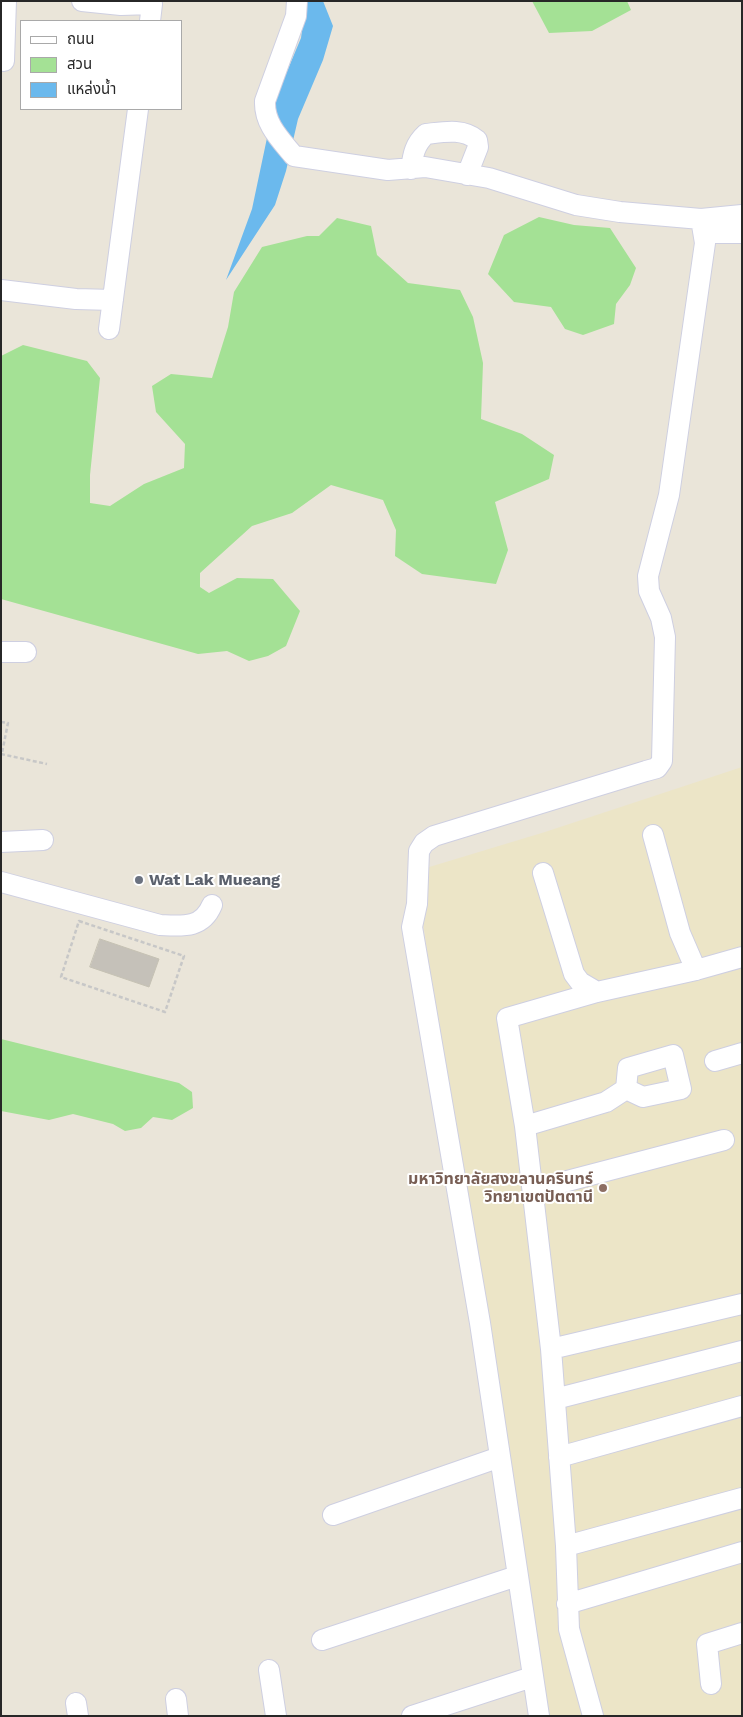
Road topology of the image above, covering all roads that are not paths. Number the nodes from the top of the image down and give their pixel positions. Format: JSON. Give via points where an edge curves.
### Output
{"nodes":[{"id":1,"x":6,"y":1,"type":"edge"},
{"id":2,"x":82,"y":1,"type":"edge"},
{"id":3,"x":297,"y":1,"type":"edge"},
{"id":4,"x":152,"y":9,"type":"edge"},
{"id":5,"x":4,"y":61,"type":"dead end"},
{"id":6,"x":138,"y":110,"type":"edge"},
{"id":7,"x":411,"y":169,"type":"junction"},
{"id":8,"x":467,"y":175,"type":"junction"},
{"id":9,"x":742,"y":215,"type":"edge"},
{"id":10,"x":703,"y":226,"type":"junction"},
{"id":11,"x":742,"y":233,"type":"edge"},
{"id":12,"x":1,"y":290,"type":"edge"},
{"id":13,"x":113,"y":300,"type":"junction"},
{"id":14,"x":109,"y":329,"type":"dead end"},
{"id":15,"x":1,"y":652,"type":"edge"},
{"id":16,"x":26,"y":652,"type":"dead end"},
{"id":17,"x":653,"y":835,"type":"dead end"},
{"id":18,"x":42,"y":840,"type":"dead end"},
{"id":19,"x":1,"y":842,"type":"edge"},
{"id":20,"x":543,"y":873,"type":"dead end"},
{"id":21,"x":1,"y":882,"type":"edge"},
{"id":22,"x":212,"y":905,"type":"dead end"},
{"id":23,"x":742,"y":957,"type":"edge"},
{"id":24,"x":696,"y":970,"type":"junction"},
{"id":25,"x":597,"y":992,"type":"junction"},
{"id":26,"x":742,"y":1053,"type":"edge"},
{"id":27,"x":715,"y":1061,"type":"dead end"},
{"id":28,"x":626,"y":1089,"type":"dead end"},
{"id":29,"x":525,"y":1126,"type":"junction"},
{"id":30,"x":724,"y":1140,"type":"dead end"},
{"id":31,"x":533,"y":1190,"type":"junction"},
{"id":32,"x":742,"y":1304,"type":"edge"},
{"id":33,"x":551,"y":1349,"type":"junction"},
{"id":34,"x":742,"y":1351,"type":"edge"},
{"id":35,"x":555,"y":1399,"type":"junction"},
{"id":36,"x":742,"y":1406,"type":"edge"},
{"id":37,"x":500,"y":1457,"type":"junction"},
{"id":38,"x":559,"y":1457,"type":"junction"},
{"id":39,"x":742,"y":1498,"type":"edge"},
{"id":40,"x":334,"y":1515,"type":"dead end"},
{"id":41,"x":566,"y":1546,"type":"junction"},
{"id":42,"x":742,"y":1552,"type":"edge"},
{"id":43,"x":517,"y":1576,"type":"junction"},
{"id":44,"x":567,"y":1604,"type":"junction"},
{"id":45,"x":742,"y":1633,"type":"edge"},
{"id":46,"x":322,"y":1640,"type":"dead end"},
{"id":47,"x":269,"y":1670,"type":"dead end"},
{"id":48,"x":532,"y":1677,"type":"junction"},
{"id":49,"x":711,"y":1684,"type":"dead end"},
{"id":50,"x":276,"y":1716,"type":"edge"},
{"id":51,"x":412,"y":1716,"type":"edge"},
{"id":52,"x":540,"y":1716,"type":"edge"},
{"id":53,"x":593,"y":1716,"type":"edge"}],
"edges":[{"from":1,"to":5,"type":"street"},
{"from":2,"to":4,"type":"street"},
{"from":3,"to":7,"type":"street","via":[[296,16],[264,101],[267,122],[294,156],[388,170]]},
{"from":6,"to":13,"type":"street"},
{"from":7,"to":8,"type":"street","via":[[425,167]]},
{"from":7,"to":8,"type":"street","via":[[413,152],[426,134],[454,132],[470,134],[478,140]]},
{"from":8,"to":10,"type":"street","via":[[489,178],[576,205]]},
{"from":9,"to":10,"type":"street"},
{"from":10,"to":11,"type":"street"},
{"from":10,"to":37,"type":"street","via":[[706,243],[669,495],[648,576],[649,590],[661,618],[664,637],[662,760],[657,768],[434,836],[419,851],[417,904],[412,928]]},
{"from":12,"to":13,"type":"street"},
{"from":13,"to":14,"type":"street"},
{"from":15,"to":16,"type":"street"},
{"from":17,"to":24,"type":"street","via":[[680,933]]},
{"from":18,"to":19,"type":"street"},
{"from":20,"to":25,"type":"street","via":[[574,974],[580,982]]},
{"from":21,"to":22,"type":"street","via":[[160,925],[183,926],[200,922],[208,916]]},
{"from":23,"to":24,"type":"street"},
{"from":24,"to":25,"type":"street"},
{"from":25,"to":29,"type":"street","via":[[507,1018]]},
{"from":26,"to":27,"type":"street"},
{"from":28,"to":29,"type":"street","via":[[606,1102]]},
{"from":29,"to":31,"type":"street"},
{"from":30,"to":31,"type":"street"},
{"from":31,"to":33,"type":"street"},
{"from":32,"to":33,"type":"street"},
{"from":33,"to":35,"type":"street"},
{"from":34,"to":35,"type":"street"},
{"from":35,"to":38,"type":"street"},
{"from":36,"to":38,"type":"street"},
{"from":37,"to":40,"type":"street"},
{"from":37,"to":43,"type":"street"},
{"from":38,"to":41,"type":"street"},
{"from":39,"to":41,"type":"street"},
{"from":41,"to":44,"type":"street"},
{"from":42,"to":44,"type":"street"},
{"from":43,"to":46,"type":"street"},
{"from":43,"to":48,"type":"street"},
{"from":44,"to":53,"type":"street","via":[[569,1629]]},
{"from":45,"to":49,"type":"street","via":[[707,1644]]},
{"from":47,"to":50,"type":"street"},
{"from":48,"to":51,"type":"street"},
{"from":48,"to":52,"type":"street"}]}
